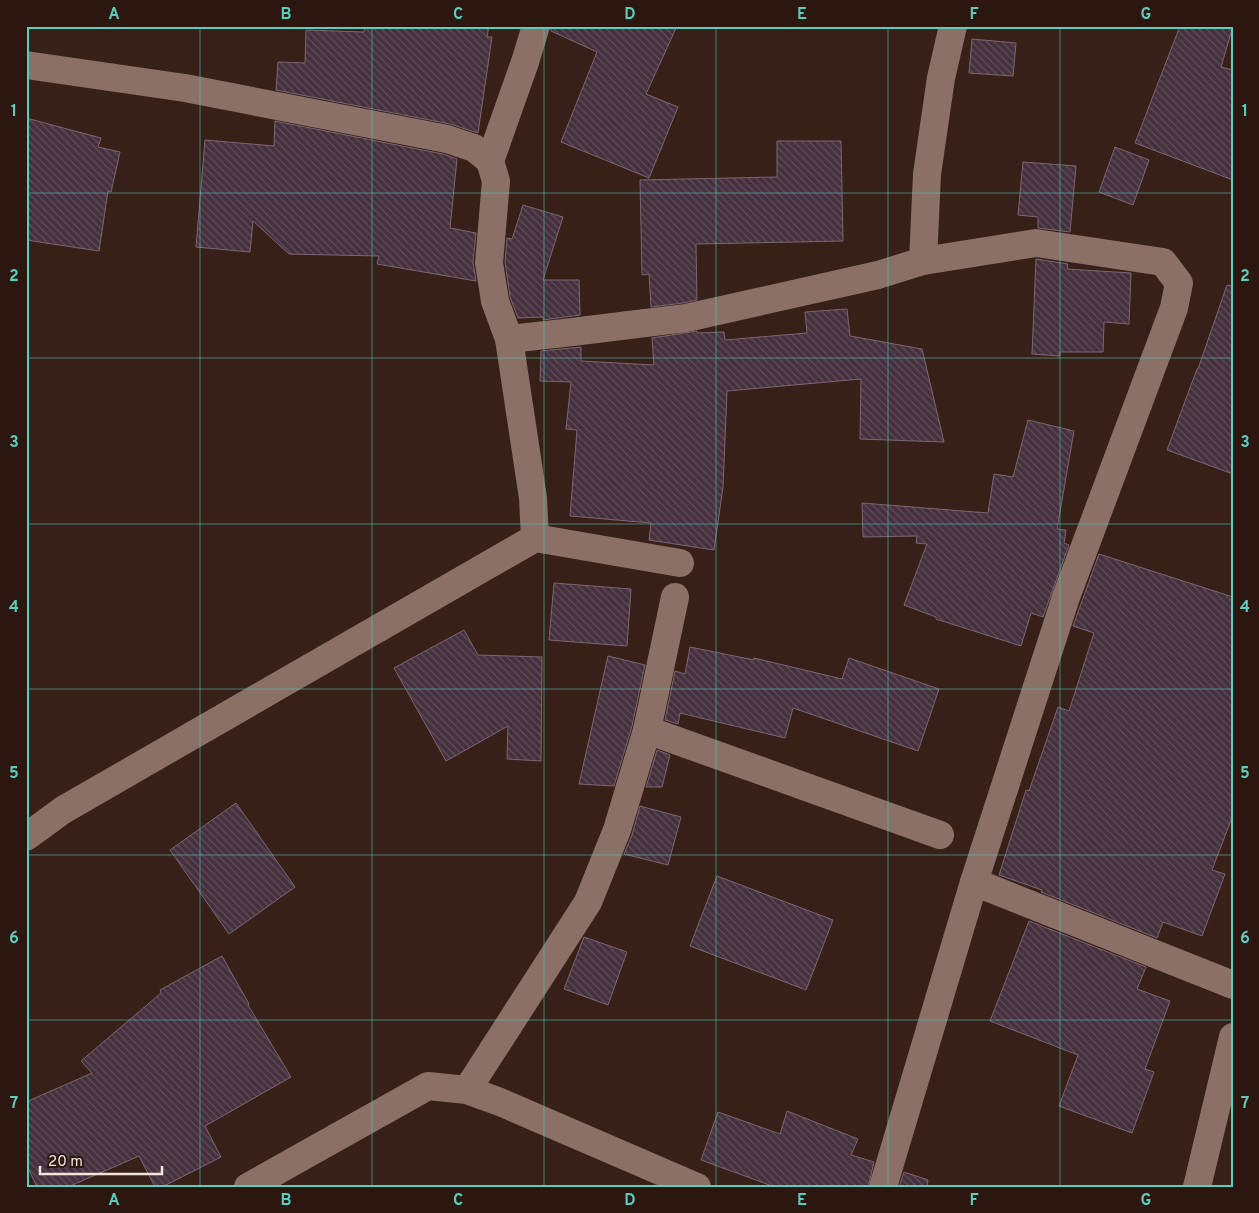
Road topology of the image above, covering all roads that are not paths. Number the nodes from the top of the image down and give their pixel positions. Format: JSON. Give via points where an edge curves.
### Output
{"nodes":[{"id":1,"x":536,"y":26,"type":"edge"},
{"id":2,"x":953,"y":26,"type":"edge"},
{"id":3,"x":26,"y":65,"type":"edge"},
{"id":4,"x":490,"y":160,"type":"junction"},
{"id":5,"x":923,"y":262,"type":"junction"},
{"id":6,"x":509,"y":339,"type":"junction"},
{"id":7,"x":535,"y":538,"type":"junction"},
{"id":8,"x":680,"y":562,"type":"dead end"},
{"id":9,"x":675,"y":597,"type":"dead end"},
{"id":10,"x":647,"y":730,"type":"junction"},
{"id":11,"x":940,"y":835,"type":"dead end"},
{"id":12,"x":26,"y":837,"type":"edge"},
{"id":13,"x":974,"y":882,"type":"junction"},
{"id":14,"x":1233,"y":985,"type":"edge"},
{"id":15,"x":1233,"y":1037,"type":"edge"},
{"id":16,"x":468,"y":1090,"type":"junction"},
{"id":17,"x":248,"y":1187,"type":"edge"},
{"id":18,"x":698,"y":1187,"type":"edge"},
{"id":19,"x":883,"y":1187,"type":"edge"},
{"id":20,"x":1197,"y":1187,"type":"edge"}],
"edges":[{"from":1,"to":4,"type":"street"},
{"from":2,"to":5,"type":"street","via":[[941,78],[927,174]]},
{"from":3,"to":4,"type":"street","via":[[185,88],[438,137],[474,148]]},
{"from":4,"to":6,"type":"street","via":[[496,181],[489,263],[494,301]]},
{"from":5,"to":6,"type":"street","via":[[686,318]]},
{"from":5,"to":13,"type":"street","via":[[1036,243],[1163,262],[1179,283],[1174,308],[1066,597]]},
{"from":6,"to":7,"type":"street","via":[[533,498]]},
{"from":7,"to":8,"type":"street"},
{"from":7,"to":12,"type":"street","via":[[63,810]]},
{"from":9,"to":10,"type":"street"},
{"from":10,"to":11,"type":"street"},
{"from":10,"to":16,"type":"street","via":[[617,830],[588,902]]},
{"from":13,"to":14,"type":"street"},
{"from":13,"to":19,"type":"street"},
{"from":15,"to":20,"type":"street"},
{"from":16,"to":17,"type":"street","via":[[428,1086]]},
{"from":16,"to":18,"type":"street"}]}
